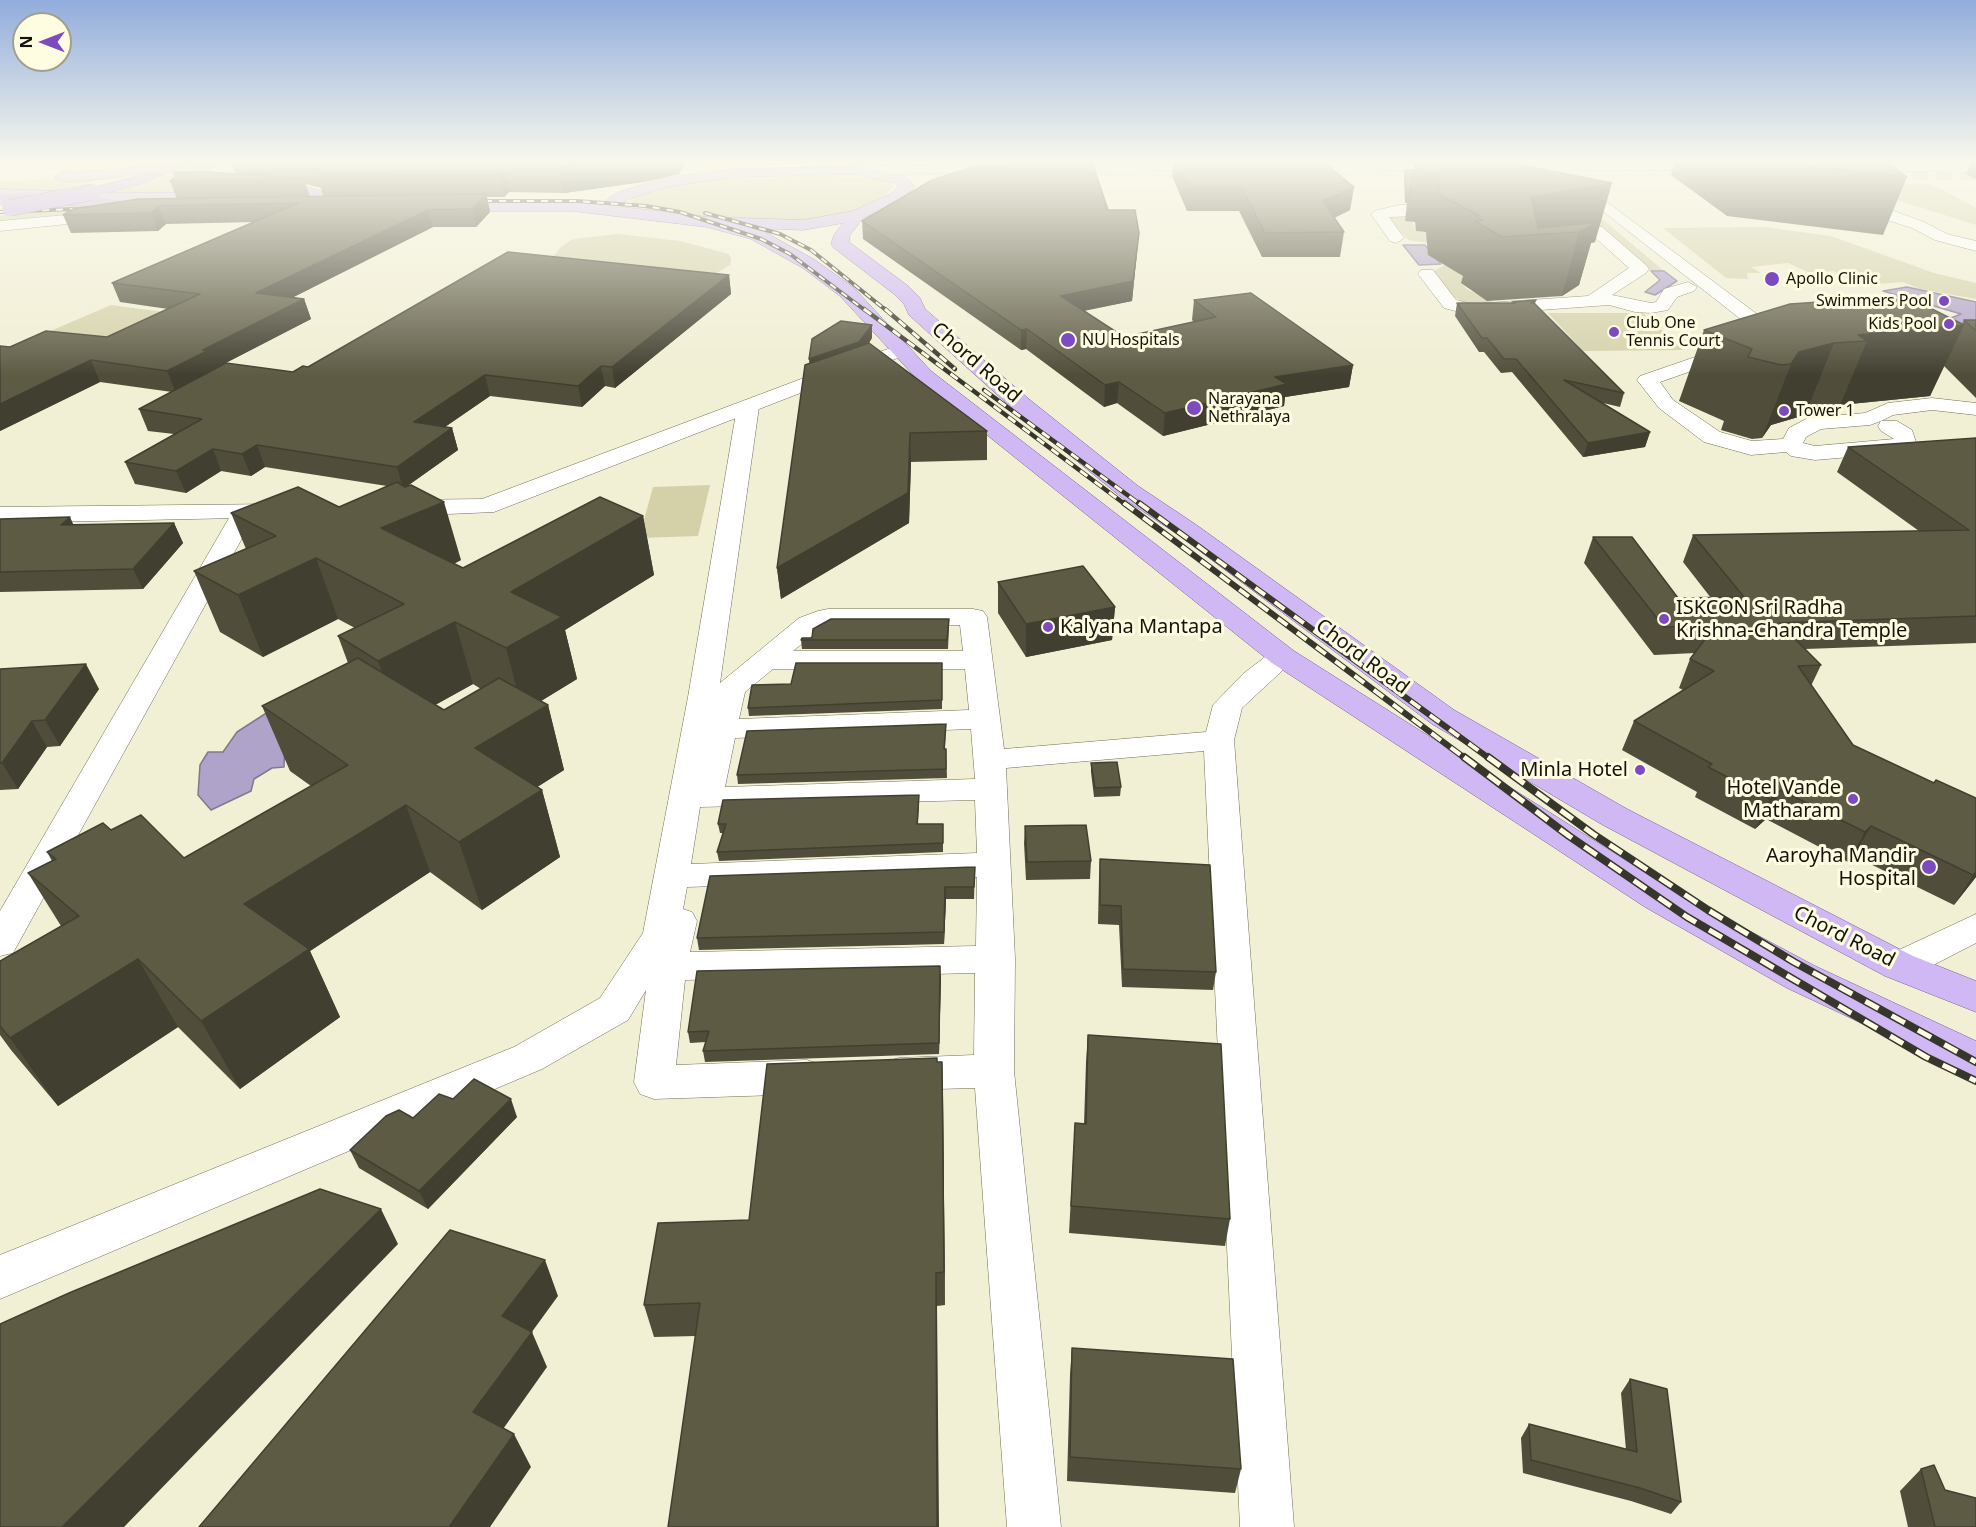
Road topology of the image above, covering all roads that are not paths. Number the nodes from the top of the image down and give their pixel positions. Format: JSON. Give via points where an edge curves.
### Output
{"nodes":[{"id":1,"x":750,"y":233,"type":"edge"},
{"id":2,"x":843,"y":233,"type":"edge"},
{"id":3,"x":1393,"y":233,"type":"edge"},
{"id":4,"x":1600,"y":233,"type":"edge"},
{"id":5,"x":1625,"y":233,"type":"edge"},
{"id":6,"x":1632,"y":233,"type":"edge"},
{"id":7,"x":1932,"y":233,"type":"edge"},
{"id":8,"x":1396,"y":238,"type":"dead end"},
{"id":9,"x":1976,"y":246,"type":"edge"},
{"id":10,"x":811,"y":249,"type":"junction"},
{"id":11,"x":1427,"y":274,"type":"dead end"},
{"id":12,"x":1695,"y":284,"type":"junction"},
{"id":13,"x":1731,"y":292,"type":"junction"},
{"id":14,"x":1751,"y":295,"type":"dead end"},
{"id":15,"x":1601,"y":299,"type":"junction"},
{"id":16,"x":916,"y":310,"type":"junction"},
{"id":17,"x":1750,"y":339,"type":"junction"},
{"id":18,"x":1778,"y":339,"type":"junction"},
{"id":19,"x":1802,"y":349,"type":"edge"},
{"id":20,"x":900,"y":351,"type":"junction"},
{"id":21,"x":748,"y":407,"type":"junction"},
{"id":22,"x":1972,"y":418,"type":"edge"},
{"id":23,"x":1889,"y":426,"type":"dead end"},
{"id":24,"x":1791,"y":445,"type":"junction"},
{"id":25,"x":380,"y":509,"type":"edge"},
{"id":26,"x":301,"y":511,"type":"edge"},
{"id":27,"x":244,"y":513,"type":"junction"},
{"id":28,"x":0,"y":515,"type":"edge"},
{"id":29,"x":1282,"y":657,"type":"junction"},
{"id":30,"x":717,"y":693,"type":"junction"},
{"id":31,"x":985,"y":719,"type":"junction"},
{"id":32,"x":721,"y":729,"type":"junction"},
{"id":33,"x":1219,"y":740,"type":"junction"},
{"id":34,"x":990,"y":775,"type":"junction"},
{"id":35,"x":706,"y":798,"type":"junction"},
{"id":36,"x":994,"y":864,"type":"junction"},
{"id":37,"x":689,"y":876,"type":"junction"},
{"id":38,"x":1976,"y":927,"type":"edge"},
{"id":39,"x":0,"y":943,"type":"edge"},
{"id":40,"x":996,"y":958,"type":"junction"},
{"id":41,"x":668,"y":966,"type":"junction"},
{"id":42,"x":1899,"y":966,"type":"junction"},
{"id":43,"x":1976,"y":997,"type":"edge"},
{"id":44,"x":1976,"y":1060,"type":"edge"},
{"id":45,"x":994,"y":1071,"type":"junction"},
{"id":46,"x":0,"y":1277,"type":"edge"},
{"id":47,"x":1034,"y":1527,"type":"edge"},
{"id":48,"x":1267,"y":1527,"type":"edge"}],
"edges":[{"from":1,"to":10,"type":"main road"},
{"from":2,"to":16,"type":"main road","name":"Chord Road","via":[[840,244],[902,290]]},
{"from":3,"to":8,"type":"street"},
{"from":4,"to":15,"type":"street","via":[[1640,269]]},
{"from":5,"to":12,"type":"street"},
{"from":6,"to":12,"type":"street"},
{"from":7,"to":9,"type":"street"},
{"from":10,"to":16,"type":"main road"},
{"from":10,"to":20,"type":"main road","name":"Chord Road"},
{"from":11,"to":15,"type":"street","via":[[1450,304],[1471,310]]},
{"from":12,"to":13,"type":"street"},
{"from":12,"to":15,"type":"street","via":[[1670,293],[1665,303],[1657,307],[1635,307]]},
{"from":12,"to":17,"type":"street"},
{"from":13,"to":14,"type":"street","via":[[1744,299]]},
{"from":13,"to":18,"type":"street"},
{"from":16,"to":42,"type":"main road","name":"Chord Road","via":[[1022,405],[1129,490],[1443,717],[1615,817]]},
{"from":17,"to":18,"type":"street"},
{"from":17,"to":24,"type":"street","via":[[1744,346],[1647,380],[1666,405],[1712,437],[1751,448]]},
{"from":18,"to":19,"type":"street"},
{"from":20,"to":21,"type":"main road"},
{"from":20,"to":29,"type":"main road","name":"Chord Road","via":[[924,375]]},
{"from":21,"to":25,"type":"main road","via":[[485,507]]},
{"from":21,"to":30,"type":"street"},
{"from":22,"to":24,"type":"street","via":[[1932,405],[1888,409],[1870,419],[1816,423],[1797,433]]},
{"from":23,"to":24,"type":"street","via":[[1904,435],[1905,441],[1896,446],[1815,453],[1799,451]]},
{"from":26,"to":27,"type":"main road"},
{"from":27,"to":28,"type":"main road"},
{"from":27,"to":39,"type":"street"},
{"from":29,"to":33,"type":"street","via":[[1228,705]]},
{"from":29,"to":44,"type":"main road","name":"Chord Road","via":[[1658,898],[1801,977]]},
{"from":30,"to":31,"type":"street","via":[[809,624],[828,617],[972,616]]},
{"from":30,"to":32,"type":"street"},
{"from":30,"to":46,"type":"street","via":[[661,935],[614,1008],[528,1058]]},
{"from":31,"to":32,"type":"street"},
{"from":31,"to":34,"type":"street"},
{"from":32,"to":35,"type":"street"},
{"from":33,"to":34,"type":"street"},
{"from":33,"to":48,"type":"street"},
{"from":34,"to":35,"type":"street"},
{"from":34,"to":36,"type":"street"},
{"from":35,"to":37,"type":"street"},
{"from":36,"to":37,"type":"street"},
{"from":36,"to":40,"type":"street"},
{"from":37,"to":41,"type":"street"},
{"from":38,"to":42,"type":"street"},
{"from":40,"to":41,"type":"street"},
{"from":40,"to":45,"type":"street"},
{"from":41,"to":45,"type":"street","via":[[654,1082]]},
{"from":42,"to":43,"type":"main road","name":"Chord Road"},
{"from":45,"to":47,"type":"street"}]}
